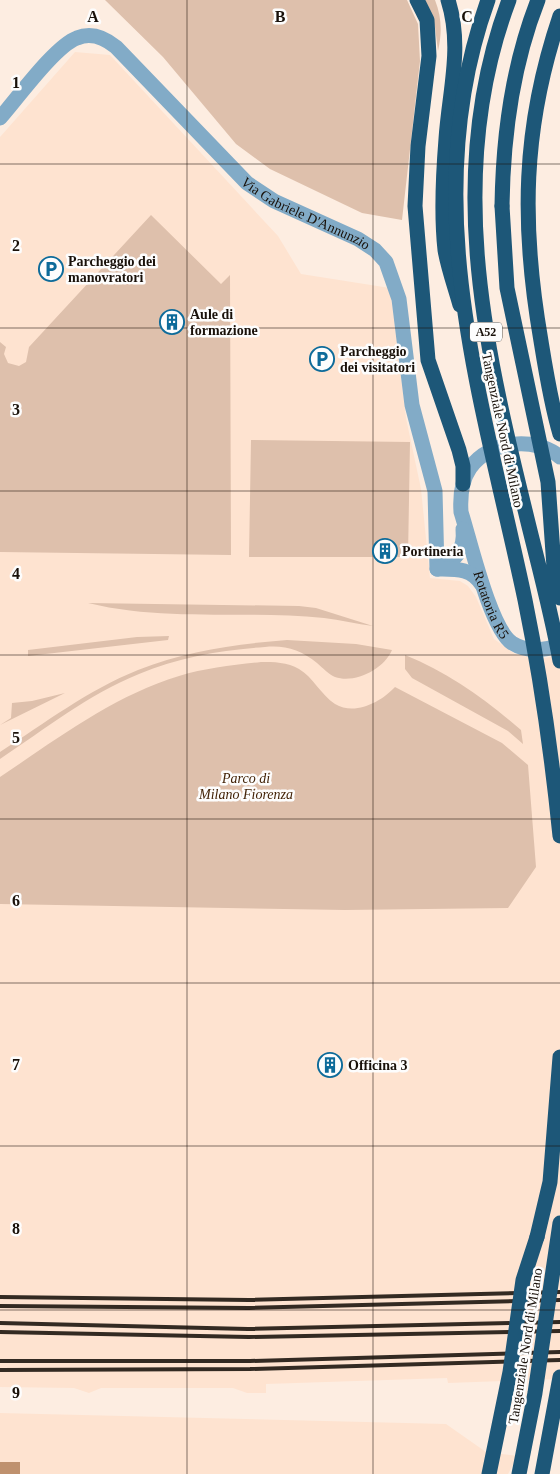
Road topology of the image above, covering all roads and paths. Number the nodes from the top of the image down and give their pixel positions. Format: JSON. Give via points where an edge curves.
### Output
{"nodes":[{"id":1,"x":417,"y":0,"type":"edge"},
{"id":2,"x":448,"y":0,"type":"edge"},
{"id":3,"x":488,"y":0,"type":"edge"},
{"id":4,"x":509,"y":0,"type":"edge"},
{"id":5,"x":538,"y":0,"type":"edge"},
{"id":6,"x":560,"y":16,"type":"edge"},
{"id":7,"x":0,"y":118,"type":"edge"},
{"id":8,"x":466,"y":330,"type":"junction"},
{"id":9,"x":560,"y":434,"type":"edge"},
{"id":10,"x":560,"y":456,"type":"edge"},
{"id":11,"x":463,"y":484,"type":"junction"},
{"id":12,"x":462,"y":512,"type":"junction"},
{"id":13,"x":437,"y":569,"type":"junction"},
{"id":14,"x":486,"y":592,"type":"junction"},
{"id":15,"x":560,"y":598,"type":"edge"},
{"id":16,"x":560,"y":645,"type":"edge"},
{"id":17,"x":560,"y":661,"type":"edge"},
{"id":18,"x":560,"y":836,"type":"edge"},
{"id":19,"x":560,"y":1057,"type":"edge"},
{"id":20,"x":560,"y":1223,"type":"edge"},
{"id":21,"x":560,"y":1377,"type":"edge"},
{"id":22,"x":489,"y":1474,"type":"edge"},
{"id":23,"x":520,"y":1474,"type":"edge"},
{"id":24,"x":542,"y":1474,"type":"edge"}],
"edges":[{"from":1,"to":11,"type":"highway","via":[[427,20],[429,56],[418,146],[416,206],[428,360],[459,450]]},
{"from":2,"to":8,"type":"highway","bridge":true,"via":[[456,41],[443,199],[446,251]]},
{"from":3,"to":8,"type":"highway","name":"Tangenziale Nord di Milano","number":"A52","bridge":true,"via":[[466,74],[458,127],[458,257]]},
{"from":4,"to":17,"type":"highway","name":"Tangenziale Nord di Milano","number":"A52","bridge":true,"via":[[494,44],[480,112],[474,167],[476,252],[490,354]]},
{"from":5,"to":15,"type":"highway","bridge":true,"via":[[513,85],[503,159],[502,206],[507,288],[548,482],[554,567]]},
{"from":6,"to":9,"type":"highway","via":[[536,101],[528,168],[528,236],[537,318]]},
{"from":7,"to":13,"type":"street","name":"Via Gabriele D'Annunzio","via":[[66,44],[83,36],[103,38],[116,47],[247,183],[274,201],[375,250],[386,262],[398,299],[412,405],[435,491]]},
{"from":8,"to":18,"type":"highway","name":"Tangenziale Nord di Milano","number":"A52","bridge":true,"via":[[525,600],[540,681]]},
{"from":10,"to":11,"type":"street","name":"Rotatoria R5","via":[[536,444],[501,447],[471,466]]},
{"from":11,"to":12,"type":"street","name":"Rotatoria R5"},
{"from":12,"to":13,"type":"street","via":[[462,550],[454,560]]},
{"from":12,"to":14,"type":"street","name":"Rotatoria R5"},
{"from":13,"to":14,"type":"street","via":[[470,572]]},
{"from":14,"to":16,"type":"street","name":"Rotatoria R5","via":[[498,625],[511,642],[538,650]]},
{"from":19,"to":22,"type":"highway","bridge":true,"via":[[550,1182],[523,1280],[510,1372]]},
{"from":20,"to":23,"type":"highway","name":"Tangenziale Nord di Milano","bridge":true,"via":[[546,1327]]},
{"from":21,"to":24,"type":"highway"}]}
